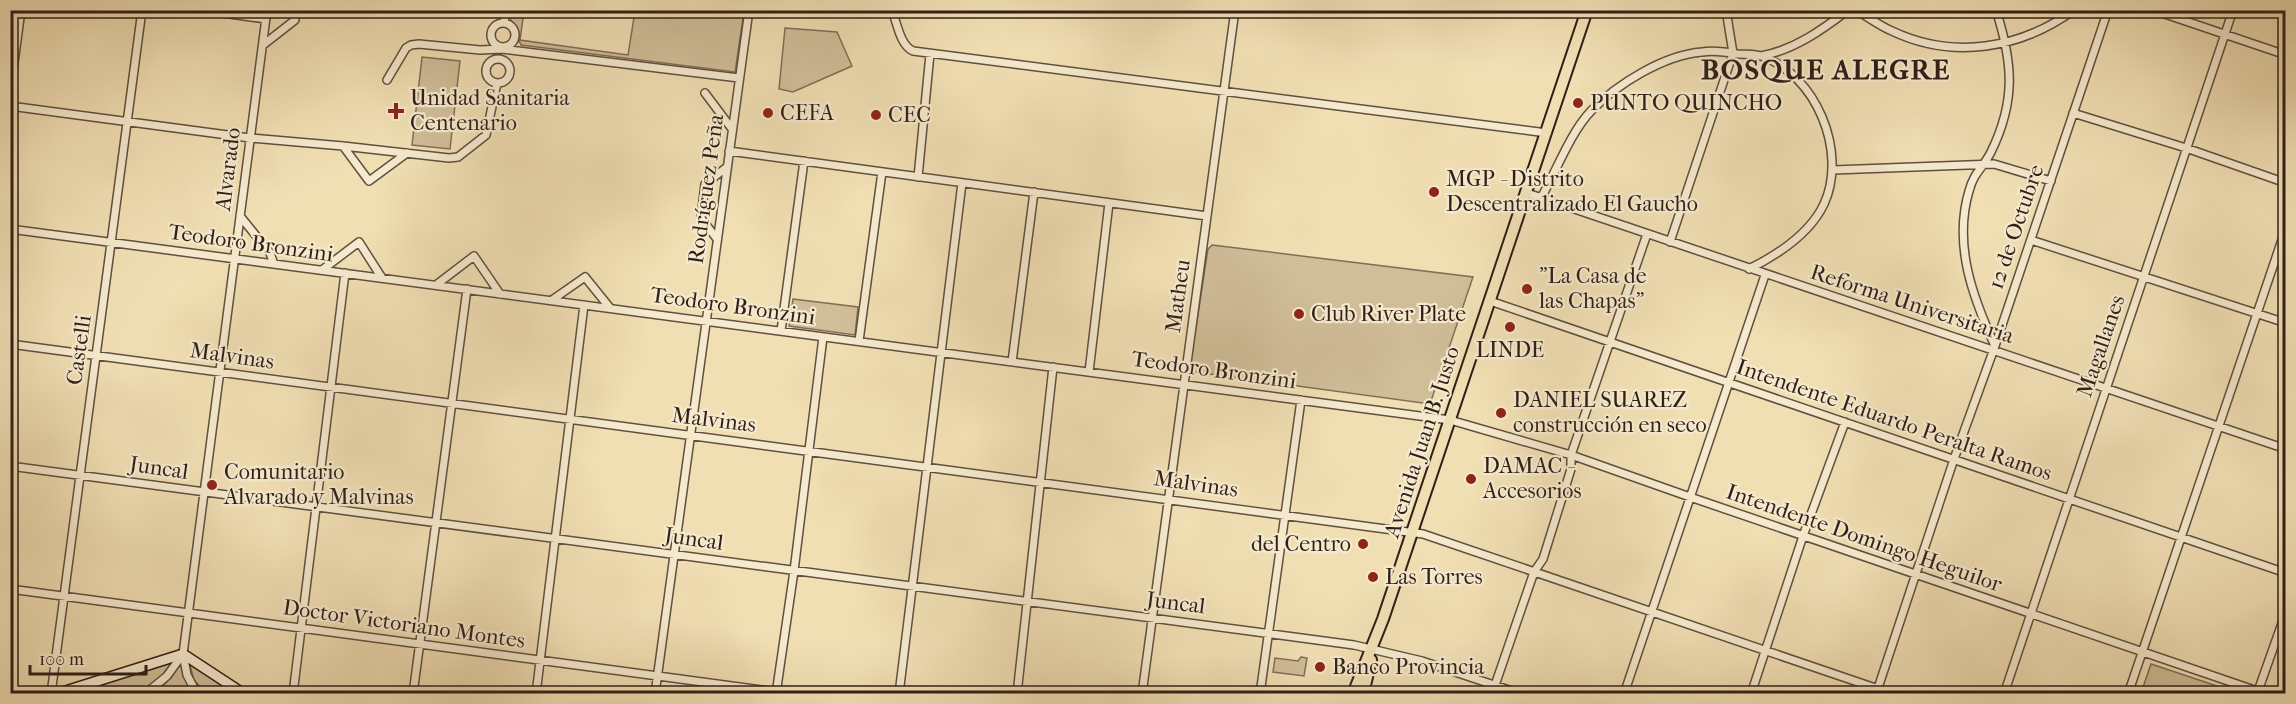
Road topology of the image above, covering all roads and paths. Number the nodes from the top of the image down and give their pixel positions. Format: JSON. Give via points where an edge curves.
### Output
{"nodes":[{"id":1,"x":21,"y":10,"type":"edge"},
{"id":2,"x":142,"y":10,"type":"edge"},
{"id":3,"x":201,"y":10,"type":"edge"},
{"id":4,"x":267,"y":10,"type":"edge"},
{"id":5,"x":294,"y":10,"type":"edge"},
{"id":6,"x":506,"y":10,"type":"edge"},
{"id":7,"x":748,"y":10,"type":"edge"},
{"id":8,"x":892,"y":10,"type":"edge"},
{"id":9,"x":1235,"y":10,"type":"edge"},
{"id":10,"x":1587,"y":10,"type":"edge"},
{"id":11,"x":1726,"y":10,"type":"edge"},
{"id":12,"x":1848,"y":10,"type":"edge"},
{"id":13,"x":1857,"y":10,"type":"edge"},
{"id":14,"x":1996,"y":10,"type":"edge"},
{"id":15,"x":2074,"y":10,"type":"edge"},
{"id":16,"x":2108,"y":10,"type":"edge"},
{"id":17,"x":2153,"y":10,"type":"edge"},
{"id":18,"x":2233,"y":10,"type":"edge"},
{"id":19,"x":266,"y":19,"type":"junction"},
{"id":20,"x":504,"y":23,"type":"junction"},
{"id":21,"x":2225,"y":35,"type":"junction"},
{"id":22,"x":2007,"y":43,"type":"junction"},
{"id":23,"x":263,"y":45,"type":"junction"},
{"id":24,"x":502,"y":48,"type":"junction"},
{"id":25,"x":1732,"y":53,"type":"junction"},
{"id":26,"x":930,"y":54,"type":"junction"},
{"id":27,"x":2286,"y":55,"type":"edge"},
{"id":28,"x":1761,"y":56,"type":"junction"},
{"id":29,"x":501,"y":59,"type":"junction"},
{"id":30,"x":739,"y":78,"type":"junction"},
{"id":31,"x":387,"y":80,"type":"dead end"},
{"id":32,"x":497,"y":83,"type":"junction"},
{"id":33,"x":1224,"y":92,"type":"junction"},
{"id":34,"x":10,"y":93,"type":"edge"},
{"id":35,"x":705,"y":93,"type":"dead end"},
{"id":36,"x":10,"y":106,"type":"edge"},
{"id":37,"x":2073,"y":113,"type":"junction"},
{"id":38,"x":127,"y":121,"type":"junction"},
{"id":39,"x":732,"y":129,"type":"junction"},
{"id":40,"x":1547,"y":133,"type":"junction"},
{"id":41,"x":250,"y":138,"type":"junction"},
{"id":42,"x":343,"y":146,"type":"junction"},
{"id":43,"x":2186,"y":148,"type":"junction"},
{"id":44,"x":729,"y":151,"type":"junction"},
{"id":45,"x":407,"y":153,"type":"junction"},
{"id":46,"x":804,"y":161,"type":"junction"},
{"id":47,"x":1982,"y":164,"type":"junction"},
{"id":48,"x":727,"y":167,"type":"junction"},
{"id":49,"x":1833,"y":170,"type":"junction"},
{"id":50,"x":882,"y":172,"type":"junction"},
{"id":51,"x":918,"y":177,"type":"junction"},
{"id":52,"x":2051,"y":181,"type":"junction"},
{"id":53,"x":962,"y":183,"type":"junction"},
{"id":54,"x":2286,"y":183,"type":"edge"},
{"id":55,"x":1034,"y":192,"type":"junction"},
{"id":56,"x":1527,"y":193,"type":"junction"},
{"id":57,"x":1541,"y":198,"type":"junction"},
{"id":58,"x":1109,"y":203,"type":"junction"},
{"id":59,"x":240,"y":216,"type":"junction"},
{"id":60,"x":1207,"y":216,"type":"junction"},
{"id":61,"x":2286,"y":228,"type":"edge"},
{"id":62,"x":10,"y":229,"type":"edge"},
{"id":63,"x":1647,"y":234,"type":"junction"},
{"id":64,"x":717,"y":239,"type":"junction"},
{"id":65,"x":2031,"y":240,"type":"junction"},
{"id":66,"x":111,"y":242,"type":"junction"},
{"id":67,"x":1670,"y":242,"type":"junction"},
{"id":68,"x":235,"y":259,"type":"junction"},
{"id":69,"x":274,"y":264,"type":"junction"},
{"id":70,"x":322,"y":270,"type":"junction"},
{"id":71,"x":1749,"y":270,"type":"junction"},
{"id":72,"x":345,"y":273,"type":"junction"},
{"id":73,"x":1766,"y":275,"type":"junction"},
{"id":74,"x":2144,"y":275,"type":"junction"},
{"id":75,"x":382,"y":278,"type":"junction"},
{"id":76,"x":436,"y":285,"type":"junction"},
{"id":77,"x":467,"y":290,"type":"junction"},
{"id":78,"x":500,"y":294,"type":"junction"},
{"id":79,"x":551,"y":301,"type":"junction"},
{"id":80,"x":1490,"y":302,"type":"junction"},
{"id":81,"x":584,"y":305,"type":"junction"},
{"id":82,"x":610,"y":308,"type":"junction"},
{"id":83,"x":2258,"y":314,"type":"junction"},
{"id":84,"x":706,"y":321,"type":"junction"},
{"id":85,"x":2286,"y":323,"type":"edge"},
{"id":86,"x":781,"y":331,"type":"junction"},
{"id":87,"x":823,"y":337,"type":"junction"},
{"id":88,"x":859,"y":341,"type":"junction"},
{"id":89,"x":1610,"y":342,"type":"junction"},
{"id":90,"x":10,"y":344,"type":"edge"},
{"id":91,"x":1994,"y":348,"type":"junction"},
{"id":92,"x":941,"y":352,"type":"junction"},
{"id":93,"x":96,"y":356,"type":"junction"},
{"id":94,"x":1012,"y":362,"type":"junction"},
{"id":95,"x":1053,"y":367,"type":"junction"},
{"id":96,"x":220,"y":372,"type":"junction"},
{"id":97,"x":1089,"y":372,"type":"junction"},
{"id":98,"x":1728,"y":382,"type":"junction"},
{"id":99,"x":1184,"y":384,"type":"junction"},
{"id":100,"x":331,"y":387,"type":"junction"},
{"id":101,"x":2106,"y":389,"type":"junction"},
{"id":102,"x":1301,"y":400,"type":"junction"},
{"id":103,"x":452,"y":403,"type":"junction"},
{"id":104,"x":570,"y":419,"type":"junction"},
{"id":105,"x":1450,"y":420,"type":"junction"},
{"id":106,"x":1845,"y":422,"type":"junction"},
{"id":107,"x":2219,"y":427,"type":"junction"},
{"id":108,"x":691,"y":435,"type":"junction"},
{"id":109,"x":2286,"y":449,"type":"edge"},
{"id":110,"x":808,"y":450,"type":"junction"},
{"id":111,"x":1571,"y":455,"type":"junction"},
{"id":112,"x":1954,"y":459,"type":"junction"},
{"id":113,"x":10,"y":466,"type":"edge"},
{"id":114,"x":927,"y":466,"type":"junction"},
{"id":115,"x":80,"y":476,"type":"junction"},
{"id":116,"x":1041,"y":482,"type":"junction"},
{"id":117,"x":204,"y":492,"type":"junction"},
{"id":118,"x":1690,"y":497,"type":"junction"},
{"id":119,"x":1168,"y":498,"type":"junction"},
{"id":120,"x":2068,"y":498,"type":"junction"},
{"id":121,"x":316,"y":507,"type":"junction"},
{"id":122,"x":1285,"y":514,"type":"junction"},
{"id":123,"x":436,"y":523,"type":"junction"},
{"id":124,"x":1413,"y":532,"type":"junction"},
{"id":125,"x":1803,"y":536,"type":"junction"},
{"id":126,"x":2181,"y":538,"type":"junction"},
{"id":127,"x":555,"y":539,"type":"junction"},
{"id":128,"x":674,"y":555,"type":"junction"},
{"id":129,"x":794,"y":571,"type":"junction"},
{"id":130,"x":1533,"y":572,"type":"junction"},
{"id":131,"x":2286,"y":573,"type":"edge"},
{"id":132,"x":1916,"y":574,"type":"junction"},
{"id":133,"x":913,"y":586,"type":"junction"},
{"id":134,"x":10,"y":589,"type":"edge"},
{"id":135,"x":64,"y":597,"type":"junction"},
{"id":136,"x":1027,"y":602,"type":"junction"},
{"id":137,"x":1650,"y":612,"type":"junction"},
{"id":138,"x":2286,"y":612,"type":"edge"},
{"id":139,"x":188,"y":613,"type":"junction"},
{"id":140,"x":2031,"y":613,"type":"junction"},
{"id":141,"x":1152,"y":618,"type":"junction"},
{"id":142,"x":301,"y":628,"type":"junction"},
{"id":143,"x":1269,"y":633,"type":"junction"},
{"id":144,"x":420,"y":644,"type":"junction"},
{"id":145,"x":1373,"y":648,"type":"junction"},
{"id":146,"x":1764,"y":650,"type":"junction"},
{"id":147,"x":2143,"y":651,"type":"junction"},
{"id":148,"x":183,"y":654,"type":"junction"},
{"id":149,"x":540,"y":660,"type":"junction"},
{"id":150,"x":658,"y":676,"type":"junction"},
{"id":151,"x":1495,"y":684,"type":"junction"},
{"id":152,"x":1877,"y":691,"type":"edge"},
{"id":153,"x":776,"y":692,"type":"edge"},
{"id":154,"x":53,"y":693,"type":"edge"},
{"id":155,"x":145,"y":693,"type":"edge"},
{"id":156,"x":197,"y":693,"type":"edge"},
{"id":157,"x":244,"y":693,"type":"edge"},
{"id":158,"x":293,"y":693,"type":"edge"},
{"id":159,"x":413,"y":693,"type":"edge"},
{"id":160,"x":536,"y":693,"type":"edge"},
{"id":161,"x":655,"y":693,"type":"edge"},
{"id":162,"x":792,"y":693,"type":"edge"},
{"id":163,"x":899,"y":693,"type":"edge"},
{"id":164,"x":1017,"y":693,"type":"edge"},
{"id":165,"x":1142,"y":693,"type":"edge"},
{"id":166,"x":1260,"y":693,"type":"edge"},
{"id":167,"x":1353,"y":693,"type":"edge"},
{"id":168,"x":1363,"y":693,"type":"edge"},
{"id":169,"x":1492,"y":693,"type":"edge"},
{"id":170,"x":1521,"y":693,"type":"edge"},
{"id":171,"x":1624,"y":693,"type":"edge"},
{"id":172,"x":1750,"y":693,"type":"edge"},
{"id":173,"x":1893,"y":693,"type":"edge"},
{"id":174,"x":2004,"y":693,"type":"edge"},
{"id":175,"x":2128,"y":693,"type":"edge"},
{"id":176,"x":2261,"y":693,"type":"edge"}],
"edges":[{"from":1,"to":34,"type":"street"},
{"from":2,"to":38,"type":"street","name":"Castelli"},
{"from":3,"to":19,"type":"street"},
{"from":4,"to":19,"type":"street","name":"Alvarado"},
{"from":5,"to":23,"type":"street","via":[[295,20]]},
{"from":6,"to":20,"type":"street"},
{"from":7,"to":30,"type":"street","name":"Rodríguez Peña"},
{"from":8,"to":26,"type":"street","via":[[908,49]]},
{"from":9,"to":33,"type":"street","name":"Matheu"},
{"from":10,"to":40,"type":"main road","name":"Avenida Juan B. Justo"},
{"from":11,"to":25,"type":"street"},
{"from":12,"to":28,"type":"street","via":[[1802,42]]},
{"from":13,"to":22,"type":"street","via":[[1891,31],[1922,42],[1955,48]]},
{"from":14,"to":22,"type":"street"},
{"from":15,"to":22,"type":"street","via":[[2040,31]]},
{"from":16,"to":37,"type":"street","name":"12 de Octubre"},
{"from":17,"to":21,"type":"street"},
{"from":18,"to":21,"type":"street","name":"Magallanes"},
{"from":19,"to":23,"type":"street","name":"Alvarado"},
{"from":20,"to":24,"type":"street","via":[[515,35]]},
{"from":20,"to":24,"type":"street","via":[[495,26],[491,33],[492,41]]},
{"from":21,"to":27,"type":"street"},
{"from":21,"to":43,"type":"street","name":"Magallanes"},
{"from":22,"to":47,"type":"street","via":[[2009,100],[1995,144]]},
{"from":23,"to":41,"type":"street","name":"Alvarado"},
{"from":24,"to":29,"type":"street"},
{"from":24,"to":30,"type":"street"},
{"from":24,"to":31,"type":"street","via":[[411,45],[402,52]]},
{"from":25,"to":28,"type":"street"},
{"from":25,"to":57,"type":"street","via":[[1687,54],[1625,84],[1581,123]]},
{"from":25,"to":67,"type":"street"},
{"from":26,"to":33,"type":"street"},
{"from":26,"to":51,"type":"street"},
{"from":28,"to":49,"type":"street","via":[[1798,80],[1810,94],[1828,136]]},
{"from":29,"to":32,"type":"street","via":[[507,64],[509,75]]},
{"from":29,"to":32,"type":"street","via":[[493,60],[486,69],[487,76]]},
{"from":30,"to":39,"type":"street","name":"Rodríguez Peña"},
{"from":32,"to":45,"type":"street","via":[[489,130],[483,139],[453,158]]},
{"from":33,"to":40,"type":"street"},
{"from":33,"to":60,"type":"street","name":"Matheu"},
{"from":35,"to":39,"type":"street"},
{"from":36,"to":38,"type":"street"},
{"from":37,"to":43,"type":"street"},
{"from":37,"to":52,"type":"street","name":"12 de Octubre"},
{"from":38,"to":41,"type":"street"},
{"from":38,"to":66,"type":"street","name":"Castelli"},
{"from":39,"to":44,"type":"street","name":"Rodríguez Peña"},
{"from":40,"to":56,"type":"main road","name":"Avenida Juan B. Justo"},
{"from":41,"to":42,"type":"street"},
{"from":41,"to":59,"type":"street","name":"Alvarado"},
{"from":42,"to":45,"type":"street"},
{"from":42,"to":45,"type":"street","via":[[369,181]]},
{"from":43,"to":54,"type":"street"},
{"from":43,"to":74,"type":"street","name":"Magallanes"},
{"from":44,"to":46,"type":"street"},
{"from":44,"to":48,"type":"street","name":"Rodríguez Peña"},
{"from":46,"to":50,"type":"street"},
{"from":46,"to":86,"type":"street"},
{"from":47,"to":49,"type":"street"},
{"from":47,"to":52,"type":"street"},
{"from":47,"to":91,"type":"street","via":[[1968,193],[1964,245],[1970,284]]},
{"from":48,"to":64,"type":"street","name":"Rodríguez Peña"},
{"from":48,"to":64,"type":"street","via":[[705,183],[701,218]]},
{"from":49,"to":71,"type":"street","via":[[1823,205],[1812,222],[1784,249]]},
{"from":50,"to":51,"type":"street"},
{"from":50,"to":88,"type":"street"},
{"from":51,"to":53,"type":"street"},
{"from":52,"to":65,"type":"street","name":"12 de Octubre"},
{"from":53,"to":55,"type":"street"},
{"from":53,"to":92,"type":"street"},
{"from":55,"to":58,"type":"street"},
{"from":55,"to":94,"type":"street"},
{"from":56,"to":57,"type":"street","name":"Reforma Universitaria"},
{"from":56,"to":80,"type":"main road","name":"Avenida Juan B. Justo"},
{"from":57,"to":63,"type":"street","name":"Reforma Universitaria"},
{"from":58,"to":60,"type":"street"},
{"from":58,"to":97,"type":"street"},
{"from":59,"to":68,"type":"street","name":"Alvarado"},
{"from":59,"to":69,"type":"street","via":[[270,253]]},
{"from":60,"to":99,"type":"street","name":"Matheu"},
{"from":61,"to":83,"type":"street"},
{"from":62,"to":66,"type":"street","name":"Teodoro Bronzini"},
{"from":63,"to":67,"type":"street","name":"Reforma Universitaria"},
{"from":63,"to":89,"type":"street"},
{"from":64,"to":84,"type":"street","name":"Rodríguez Peña"},
{"from":65,"to":74,"type":"street"},
{"from":65,"to":91,"type":"street","name":"12 de Octubre"},
{"from":66,"to":68,"type":"street","name":"Teodoro Bronzini"},
{"from":66,"to":93,"type":"street","name":"Castelli"},
{"from":67,"to":71,"type":"street","name":"Reforma Universitaria"},
{"from":68,"to":69,"type":"street","name":"Teodoro Bronzini"},
{"from":68,"to":96,"type":"street","name":"Alvarado"},
{"from":69,"to":70,"type":"street","name":"Teodoro Bronzini"},
{"from":70,"to":72,"type":"street","name":"Teodoro Bronzini"},
{"from":70,"to":75,"type":"street","via":[[359,242]]},
{"from":71,"to":73,"type":"street","name":"Reforma Universitaria"},
{"from":72,"to":75,"type":"street","name":"Teodoro Bronzini"},
{"from":72,"to":100,"type":"street"},
{"from":73,"to":91,"type":"street","name":"Reforma Universitaria"},
{"from":73,"to":98,"type":"street"},
{"from":74,"to":83,"type":"street"},
{"from":74,"to":101,"type":"street","name":"Magallanes"},
{"from":75,"to":76,"type":"street","name":"Teodoro Bronzini"},
{"from":76,"to":77,"type":"street","name":"Teodoro Bronzini"},
{"from":76,"to":78,"type":"street","via":[[474,256]]},
{"from":77,"to":78,"type":"street","name":"Teodoro Bronzini"},
{"from":77,"to":103,"type":"street"},
{"from":78,"to":79,"type":"street","name":"Teodoro Bronzini"},
{"from":79,"to":81,"type":"street","name":"Teodoro Bronzini"},
{"from":79,"to":82,"type":"street","via":[[585,277]]},
{"from":80,"to":89,"type":"street","name":"Intendente Eduardo Peralta Ramos"},
{"from":80,"to":105,"type":"main road","name":"Avenida Juan B. Justo"},
{"from":81,"to":82,"type":"street","name":"Teodoro Bronzini"},
{"from":81,"to":104,"type":"street"},
{"from":82,"to":84,"type":"street","name":"Teodoro Bronzini"},
{"from":83,"to":85,"type":"street"},
{"from":83,"to":107,"type":"street"},
{"from":84,"to":86,"type":"street","name":"Teodoro Bronzini"},
{"from":84,"to":108,"type":"street","name":"Rodríguez Peña"},
{"from":86,"to":87,"type":"street","name":"Teodoro Bronzini"},
{"from":87,"to":88,"type":"street","name":"Teodoro Bronzini"},
{"from":87,"to":110,"type":"street"},
{"from":88,"to":92,"type":"street","name":"Teodoro Bronzini"},
{"from":89,"to":98,"type":"street","name":"Intendente Eduardo Peralta Ramos"},
{"from":89,"to":111,"type":"street"},
{"from":90,"to":93,"type":"street","name":"Malvinas"},
{"from":91,"to":101,"type":"street","name":"Reforma Universitaria"},
{"from":91,"to":112,"type":"street","name":"12 de Octubre"},
{"from":92,"to":94,"type":"street","name":"Teodoro Bronzini"},
{"from":92,"to":114,"type":"street"},
{"from":93,"to":96,"type":"street","name":"Malvinas"},
{"from":93,"to":115,"type":"street","name":"Castelli"},
{"from":94,"to":95,"type":"street","name":"Teodoro Bronzini"},
{"from":95,"to":97,"type":"street","name":"Teodoro Bronzini"},
{"from":95,"to":116,"type":"street"},
{"from":96,"to":100,"type":"street","name":"Malvinas"},
{"from":96,"to":117,"type":"street","name":"Alvarado"},
{"from":97,"to":99,"type":"street","name":"Teodoro Bronzini"},
{"from":98,"to":106,"type":"street","name":"Intendente Eduardo Peralta Ramos"},
{"from":98,"to":118,"type":"street"},
{"from":99,"to":102,"type":"street","name":"Teodoro Bronzini"},
{"from":99,"to":119,"type":"street","name":"Matheu"},
{"from":100,"to":103,"type":"street","name":"Malvinas"},
{"from":100,"to":121,"type":"street"},
{"from":101,"to":107,"type":"street","name":"Reforma Universitaria"},
{"from":101,"to":120,"type":"street","name":"Magallanes"},
{"from":102,"to":105,"type":"street","name":"Teodoro Bronzini"},
{"from":102,"to":122,"type":"street"},
{"from":103,"to":104,"type":"street","name":"Malvinas"},
{"from":103,"to":123,"type":"street"},
{"from":104,"to":108,"type":"street","name":"Malvinas"},
{"from":104,"to":127,"type":"street"},
{"from":105,"to":111,"type":"street","name":"Intendente Domingo Heguilor"},
{"from":105,"to":124,"type":"main road","name":"Avenida Juan B. Justo"},
{"from":106,"to":112,"type":"street","name":"Intendente Eduardo Peralta Ramos"},
{"from":106,"to":125,"type":"street"},
{"from":107,"to":109,"type":"street","name":"Reforma Universitaria"},
{"from":107,"to":126,"type":"street"},
{"from":108,"to":110,"type":"street","name":"Malvinas"},
{"from":108,"to":128,"type":"street","name":"Rodríguez Peña"},
{"from":110,"to":114,"type":"street","name":"Malvinas"},
{"from":110,"to":129,"type":"street"},
{"from":111,"to":118,"type":"street","name":"Intendente Domingo Heguilor"},
{"from":111,"to":130,"type":"street","via":[[1543,559]]},
{"from":112,"to":120,"type":"street","name":"Intendente Eduardo Peralta Ramos"},
{"from":112,"to":132,"type":"street","name":"12 de Octubre"},
{"from":113,"to":115,"type":"street","name":"Juncal"},
{"from":114,"to":116,"type":"street","name":"Malvinas"},
{"from":114,"to":133,"type":"street"},
{"from":115,"to":117,"type":"street","name":"Juncal"},
{"from":115,"to":135,"type":"street","name":"Castelli"},
{"from":116,"to":119,"type":"street","name":"Malvinas"},
{"from":116,"to":136,"type":"street"},
{"from":117,"to":121,"type":"street","name":"Juncal"},
{"from":117,"to":139,"type":"street","name":"Alvarado"},
{"from":118,"to":125,"type":"street","name":"Intendente Domingo Heguilor"},
{"from":118,"to":137,"type":"street"},
{"from":119,"to":122,"type":"street","name":"Malvinas"},
{"from":119,"to":141,"type":"street","name":"Matheu"},
{"from":120,"to":126,"type":"street","name":"Intendente Eduardo Peralta Ramos"},
{"from":120,"to":140,"type":"street","name":"Magallanes"},
{"from":121,"to":123,"type":"street","name":"Juncal"},
{"from":121,"to":142,"type":"street"},
{"from":122,"to":124,"type":"street","name":"Malvinas"},
{"from":122,"to":143,"type":"street"},
{"from":123,"to":127,"type":"street","name":"Juncal"},
{"from":123,"to":144,"type":"street"},
{"from":124,"to":130,"type":"street","name":"Malvinas"},
{"from":124,"to":145,"type":"main road","name":"Avenida Juan B. Justo"},
{"from":125,"to":132,"type":"street","name":"Intendente Domingo Heguilor"},
{"from":125,"to":146,"type":"street"},
{"from":126,"to":131,"type":"street","name":"Intendente Eduardo Peralta Ramos"},
{"from":126,"to":147,"type":"street"},
{"from":127,"to":128,"type":"street","name":"Juncal"},
{"from":127,"to":149,"type":"street"},
{"from":128,"to":129,"type":"street","name":"Juncal"},
{"from":128,"to":150,"type":"street","name":"Rodríguez Peña"},
{"from":129,"to":133,"type":"street","name":"Juncal"},
{"from":129,"to":153,"type":"street"},
{"from":130,"to":137,"type":"street","name":"Malvinas"},
{"from":130,"to":151,"type":"street"},
{"from":132,"to":140,"type":"street","name":"Intendente Domingo Heguilor"},
{"from":132,"to":152,"type":"street","name":"12 de Octubre"},
{"from":133,"to":136,"type":"street","name":"Juncal"},
{"from":133,"to":163,"type":"street"},
{"from":134,"to":135,"type":"street","name":"Doctor Victoriano Montes"},
{"from":135,"to":139,"type":"street","name":"Doctor Victoriano Montes"},
{"from":135,"to":154,"type":"street","name":"Castelli"},
{"from":136,"to":141,"type":"street","name":"Juncal"},
{"from":136,"to":164,"type":"street"},
{"from":137,"to":146,"type":"street","name":"Malvinas"},
{"from":137,"to":171,"type":"street"},
{"from":138,"to":176,"type":"street"},
{"from":139,"to":142,"type":"street","name":"Doctor Victoriano Montes"},
{"from":139,"to":148,"type":"street","name":"Alvarado"},
{"from":140,"to":147,"type":"street","name":"Intendente Domingo Heguilor"},
{"from":140,"to":174,"type":"street","name":"Magallanes"},
{"from":141,"to":143,"type":"street","name":"Juncal"},
{"from":141,"to":165,"type":"street","name":"Matheu"},
{"from":142,"to":144,"type":"street","name":"Doctor Victoriano Montes"},
{"from":142,"to":158,"type":"street"},
{"from":143,"to":145,"type":"street","name":"Juncal"},
{"from":143,"to":166,"type":"street"},
{"from":144,"to":149,"type":"street","name":"Doctor Victoriano Montes"},
{"from":144,"to":159,"type":"street"},
{"from":145,"to":151,"type":"street","name":"Juncal"},
{"from":145,"to":167,"type":"main road","name":"Avenida Juan B. Justo"},
{"from":145,"to":168,"type":"main road","name":"Avenida Juan B. Justo"},
{"from":146,"to":152,"type":"street","name":"Malvinas"},
{"from":146,"to":172,"type":"street"},
{"from":147,"to":175,"type":"street"},
{"from":147,"to":176,"type":"street","name":"Intendente Domingo Heguilor"},
{"from":148,"to":154,"type":"street"},
{"from":148,"to":155,"type":"street","via":[[167,676]]},
{"from":148,"to":156,"type":"street","name":"Alvarado","via":[[187,675]]},
{"from":148,"to":157,"type":"street"},
{"from":149,"to":150,"type":"street","name":"Doctor Victoriano Montes"},
{"from":149,"to":160,"type":"street"},
{"from":150,"to":153,"type":"street","name":"Doctor Victoriano Montes"},
{"from":150,"to":161,"type":"street","name":"Rodríguez Peña"},
{"from":151,"to":169,"type":"street"},
{"from":151,"to":170,"type":"street","name":"Juncal"},
{"from":152,"to":173,"type":"street","name":"Malvinas"},
{"from":153,"to":162,"type":"street","name":"Doctor Victoriano Montes"}]}
